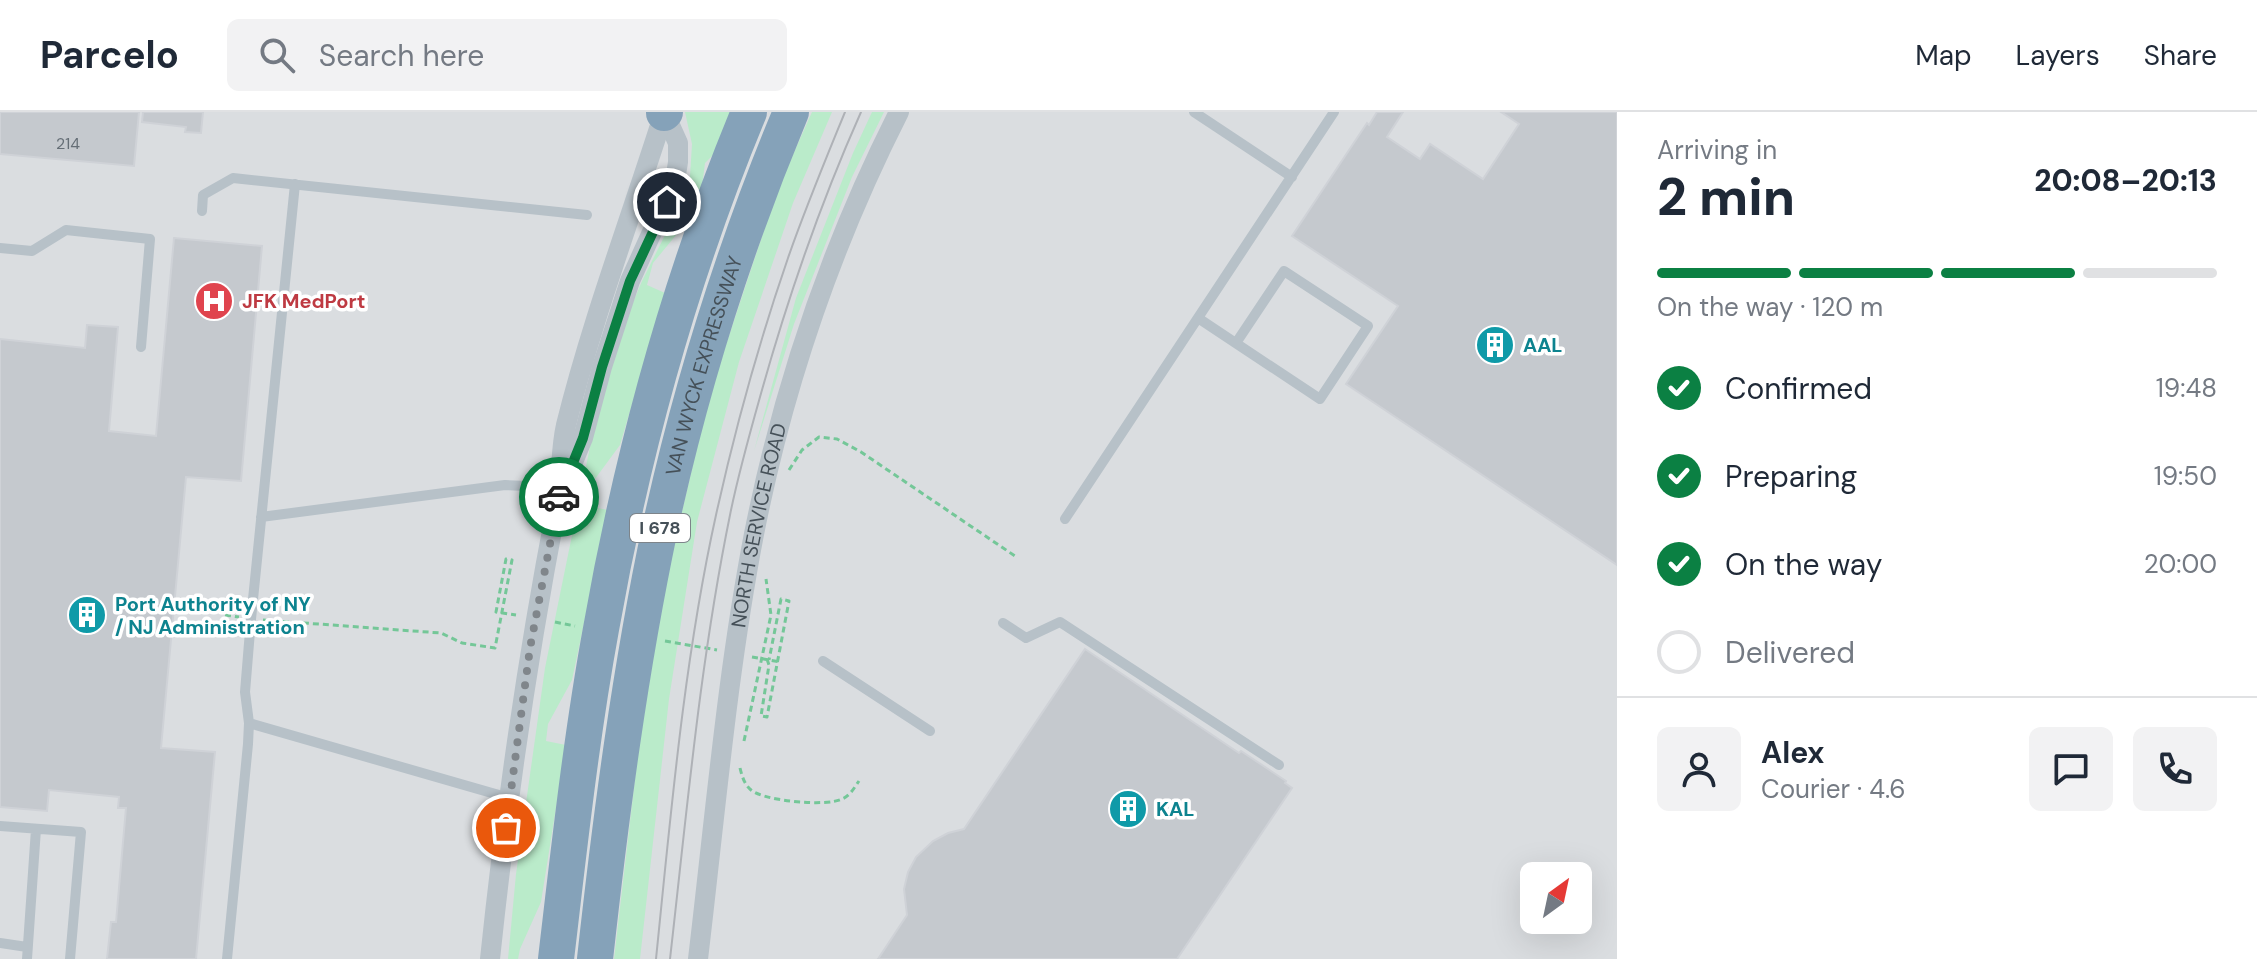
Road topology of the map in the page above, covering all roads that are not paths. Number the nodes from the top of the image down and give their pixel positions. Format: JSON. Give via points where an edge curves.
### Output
{"nodes":[{"id":1,"x":664,"y":112,"type":"edge"},
{"id":2,"x":749,"y":112,"type":"edge"},
{"id":3,"x":791,"y":112,"type":"edge"},
{"id":4,"x":899,"y":112,"type":"edge"},
{"id":5,"x":1194,"y":112,"type":"edge"},
{"id":6,"x":1334,"y":112,"type":"edge"},
{"id":7,"x":1292,"y":177,"type":"junction"},
{"id":8,"x":295,"y":184,"type":"junction"},
{"id":9,"x":202,"y":211,"type":"dead end"},
{"id":10,"x":587,"y":215,"type":"dead end"},
{"id":11,"x":0,"y":248,"type":"edge"},
{"id":12,"x":1198,"y":318,"type":"junction"},
{"id":13,"x":1236,"y":343,"type":"junction"},
{"id":14,"x":141,"y":347,"type":"dead end"},
{"id":15,"x":559,"y":493,"type":"junction"},
{"id":16,"x":261,"y":517,"type":"junction"},
{"id":17,"x":1065,"y":519,"type":"dead end"},
{"id":18,"x":1003,"y":623,"type":"dead end"},
{"id":19,"x":823,"y":661,"type":"dead end"},
{"id":20,"x":249,"y":723,"type":"junction"},
{"id":21,"x":930,"y":731,"type":"dead end"},
{"id":22,"x":1279,"y":765,"type":"dead end"},
{"id":23,"x":509,"y":798,"type":"junction"},
{"id":24,"x":0,"y":826,"type":"edge"},
{"id":25,"x":36,"y":829,"type":"junction"},
{"id":26,"x":0,"y":943,"type":"edge"},
{"id":27,"x":27,"y":947,"type":"junction"},
{"id":28,"x":27,"y":959,"type":"edge"},
{"id":29,"x":70,"y":959,"type":"edge"},
{"id":30,"x":227,"y":959,"type":"edge"},
{"id":31,"x":490,"y":959,"type":"edge"},
{"id":32,"x":556,"y":959,"type":"edge"},
{"id":33,"x":595,"y":959,"type":"edge"},
{"id":34,"x":698,"y":959,"type":"edge"}],
"edges":[{"from":1,"to":15,"type":"street","via":[[573,400]]},
{"from":1,"to":15,"type":"street","via":[[678,143],[675,181],[630,281],[583,438]]},
{"from":2,"to":32,"type":"highway","name":"VAN WYCK EXPRESSWAY","number":"I 678","via":[[678,310],[626,501],[590,696]]},
{"from":3,"to":33,"type":"highway","name":"VAN WYCK EXPRESSWAY","number":"I 678","via":[[731,270],[663,515],[630,689]]},
{"from":4,"to":34,"type":"street","name":"NORTH SERVICE ROAD","via":[[824,288],[763,490],[737,632]]},
{"from":5,"to":7,"type":"lane"},
{"from":6,"to":7,"type":"lane"},
{"from":7,"to":12,"type":"lane"},
{"from":8,"to":9,"type":"lane","via":[[233,178],[203,195]]},
{"from":8,"to":10,"type":"lane"},
{"from":8,"to":16,"type":"lane"},
{"from":11,"to":14,"type":"lane","via":[[32,251],[66,230],[150,239]]},
{"from":12,"to":13,"type":"lane"},
{"from":12,"to":17,"type":"lane"},
{"from":13,"to":13,"type":"lane","via":[[1320,399],[1368,326],[1284,271]]},
{"from":15,"to":16,"type":"lane","via":[[505,485]]},
{"from":15,"to":23,"type":"street"},
{"from":16,"to":20,"type":"lane","via":[[245,692]]},
{"from":18,"to":22,"type":"lane","via":[[1026,638],[1060,622]]},
{"from":19,"to":21,"type":"lane"},
{"from":20,"to":23,"type":"lane"},
{"from":20,"to":30,"type":"lane"},
{"from":23,"to":31,"type":"street"},
{"from":24,"to":25,"type":"lane"},
{"from":25,"to":27,"type":"lane"},
{"from":25,"to":29,"type":"lane","via":[[81,832]]},
{"from":26,"to":27,"type":"lane"},
{"from":27,"to":28,"type":"lane"}]}
